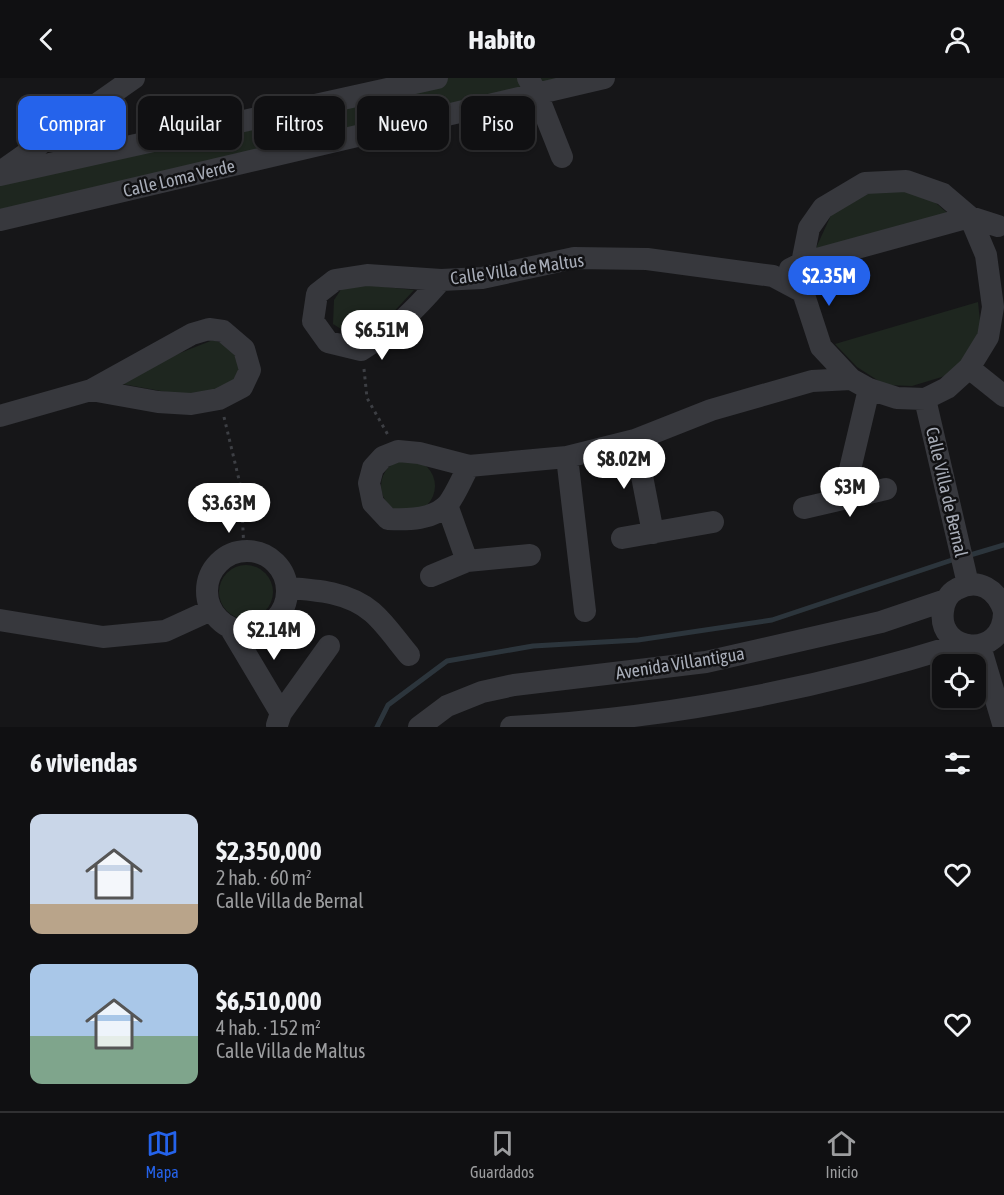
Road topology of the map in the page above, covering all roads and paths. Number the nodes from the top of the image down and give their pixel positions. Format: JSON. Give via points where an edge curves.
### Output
{"nodes":[{"id":1,"x":134,"y":78,"type":"edge"},
{"id":2,"x":593,"y":79,"type":"edge"},
{"id":3,"x":425,"y":80,"type":"edge"},
{"id":4,"x":533,"y":86,"type":"edge"},
{"id":5,"x":562,"y":157,"type":"dead end"},
{"id":6,"x":0,"y":174,"type":"edge"},
{"id":7,"x":970,"y":217,"type":"junction"},
{"id":8,"x":0,"y":220,"type":"edge"},
{"id":9,"x":1001,"y":224,"type":"edge"},
{"id":10,"x":986,"y":255,"type":"junction"},
{"id":11,"x":802,"y":263,"type":"junction"},
{"id":12,"x":772,"y":276,"type":"junction"},
{"id":13,"x":441,"y":280,"type":"junction"},
{"id":14,"x":803,"y":292,"type":"junction"},
{"id":15,"x":998,"y":310,"type":"edge"},
{"id":16,"x":996,"y":333,"type":"edge"},
{"id":17,"x":821,"y":348,"type":"junction"},
{"id":18,"x":362,"y":350,"type":"junction"},
{"id":19,"x":969,"y":368,"type":"junction"},
{"id":20,"x":812,"y":381,"type":"junction"},
{"id":21,"x":860,"y":384,"type":"junction"},
{"id":22,"x":91,"y":390,"type":"junction"},
{"id":23,"x":1004,"y":396,"type":"edge"},
{"id":24,"x":219,"y":399,"type":"junction"},
{"id":25,"x":925,"y":399,"type":"junction"},
{"id":26,"x":0,"y":416,"type":"edge"},
{"id":27,"x":635,"y":440,"type":"junction"},
{"id":28,"x":398,"y":451,"type":"junction"},
{"id":29,"x":567,"y":457,"type":"junction"},
{"id":30,"x":469,"y":466,"type":"junction"},
{"id":31,"x":886,"y":489,"type":"dead end"},
{"id":32,"x":843,"y":499,"type":"junction"},
{"id":33,"x":447,"y":505,"type":"junction"},
{"id":34,"x":804,"y":508,"type":"dead end"},
{"id":35,"x":712,"y":522,"type":"dead end"},
{"id":36,"x":653,"y":533,"type":"junction"},
{"id":37,"x":622,"y":538,"type":"dead end"},
{"id":38,"x":244,"y":550,"type":"junction"},
{"id":39,"x":530,"y":555,"type":"dead end"},
{"id":40,"x":467,"y":561,"type":"junction"},
{"id":41,"x":430,"y":576,"type":"dead end"},
{"id":42,"x":981,"y":581,"type":"edge"},
{"id":43,"x":287,"y":588,"type":"junction"},
{"id":44,"x":946,"y":600,"type":"junction"},
{"id":45,"x":211,"y":610,"type":"junction"},
{"id":46,"x":585,"y":611,"type":"dead end"},
{"id":47,"x":0,"y":620,"type":"edge"},
{"id":48,"x":1003,"y":621,"type":"edge"},
{"id":49,"x":231,"y":629,"type":"junction"},
{"id":50,"x":970,"y":645,"type":"junction"},
{"id":51,"x":329,"y":646,"type":"dead end"},
{"id":52,"x":409,"y":655,"type":"dead end"},
{"id":53,"x":279,"y":720,"type":"edge"},
{"id":54,"x":552,"y":726,"type":"edge"},
{"id":55,"x":419,"y":727,"type":"edge"},
{"id":56,"x":511,"y":727,"type":"edge"},
{"id":57,"x":1004,"y":727,"type":"edge"}],
"edges":[{"from":1,"to":6,"type":"street"},
{"from":2,"to":4,"type":"street","name":"Calle Loma Verde"},
{"from":3,"to":6,"type":"street"},
{"from":4,"to":5,"type":"street"},
{"from":4,"to":8,"type":"street","name":"Calle Loma Verde"},
{"from":7,"to":9,"type":"street"},
{"from":7,"to":10,"type":"street"},
{"from":7,"to":11,"type":"street"},
{"from":7,"to":11,"type":"street","via":[[943,194],[906,181],[865,183],[823,208],[809,228]]},
{"from":9,"to":10,"type":"street"},
{"from":10,"to":15,"type":"street"},
{"from":11,"to":12,"type":"street"},
{"from":11,"to":14,"type":"street"},
{"from":12,"to":13,"type":"street","name":"Calle Villa de Maltus","via":[[647,259],[574,258],[482,278]]},
{"from":12,"to":14,"type":"street","name":"Calle Villa de Maltus"},
{"from":13,"to":18,"type":"street","name":"Calle Villa de Maltus","via":[[411,314]]},
{"from":13,"to":18,"type":"street","name":"Calle Villa de Maltus","via":[[367,274],[335,280],[318,294],[313,321],[328,342]]},
{"from":14,"to":17,"type":"street"},
{"from":15,"to":16,"type":"street"},
{"from":16,"to":19,"type":"street"},
{"from":17,"to":20,"type":"street"},
{"from":17,"to":21,"type":"street"},
{"from":18,"to":28,"type":"path","via":[[367,398]]},
{"from":19,"to":23,"type":"street"},
{"from":19,"to":25,"type":"street","via":[[947,388]]},
{"from":20,"to":21,"type":"street"},
{"from":20,"to":27,"type":"street","via":[[711,410]]},
{"from":21,"to":25,"type":"street","via":[[897,398]]},
{"from":21,"to":32,"type":"street"},
{"from":22,"to":24,"type":"street","via":[[158,402],[191,404]]},
{"from":22,"to":24,"type":"street","via":[[192,334],[209,329],[223,332],[244,349],[250,370],[242,387]]},
{"from":22,"to":26,"type":"street"},
{"from":24,"to":38,"type":"path","via":[[241,488]]},
{"from":25,"to":42,"type":"street","name":"Calle Villa de Bernal","via":[[959,545]]},
{"from":27,"to":29,"type":"street"},
{"from":27,"to":36,"type":"street"},
{"from":28,"to":30,"type":"street"},
{"from":28,"to":33,"type":"street","via":[[383,457],[373,468],[369,483],[373,503],[388,519],[410,520]]},
{"from":29,"to":30,"type":"street"},
{"from":29,"to":46,"type":"street"},
{"from":30,"to":33,"type":"street"},
{"from":31,"to":32,"type":"street"},
{"from":32,"to":34,"type":"street"},
{"from":33,"to":40,"type":"street"},
{"from":35,"to":36,"type":"street"},
{"from":36,"to":37,"type":"street"},
{"from":38,"to":43,"type":"street","via":[[266,555],[277,564]]},
{"from":38,"to":45,"type":"street","via":[[218,562],[210,573],[206,585]]},
{"from":39,"to":40,"type":"street"},
{"from":40,"to":41,"type":"street"},
{"from":42,"to":44,"type":"street","via":[[955,590]]},
{"from":42,"to":48,"type":"street","via":[[1001,601]]},
{"from":43,"to":49,"type":"street","via":[[283,608],[271,624],[245,632]]},
{"from":43,"to":52,"type":"street","via":[[350,598],[372,612]]},
{"from":44,"to":50,"type":"street","via":[[944,625],[954,639]]},
{"from":44,"to":55,"type":"street","name":"Avenida Villantigua","via":[[880,622],[706,662],[514,685],[447,706]]},
{"from":45,"to":47,"type":"street","via":[[165,631],[103,636]]},
{"from":45,"to":49,"type":"street"},
{"from":48,"to":50,"type":"street","via":[[988,643]]},
{"from":49,"to":53,"type":"street"},
{"from":50,"to":54,"type":"street","via":[[713,705]]},
{"from":50,"to":57,"type":"street"},
{"from":51,"to":53,"type":"street"},
{"from":54,"to":56,"type":"street"}]}
